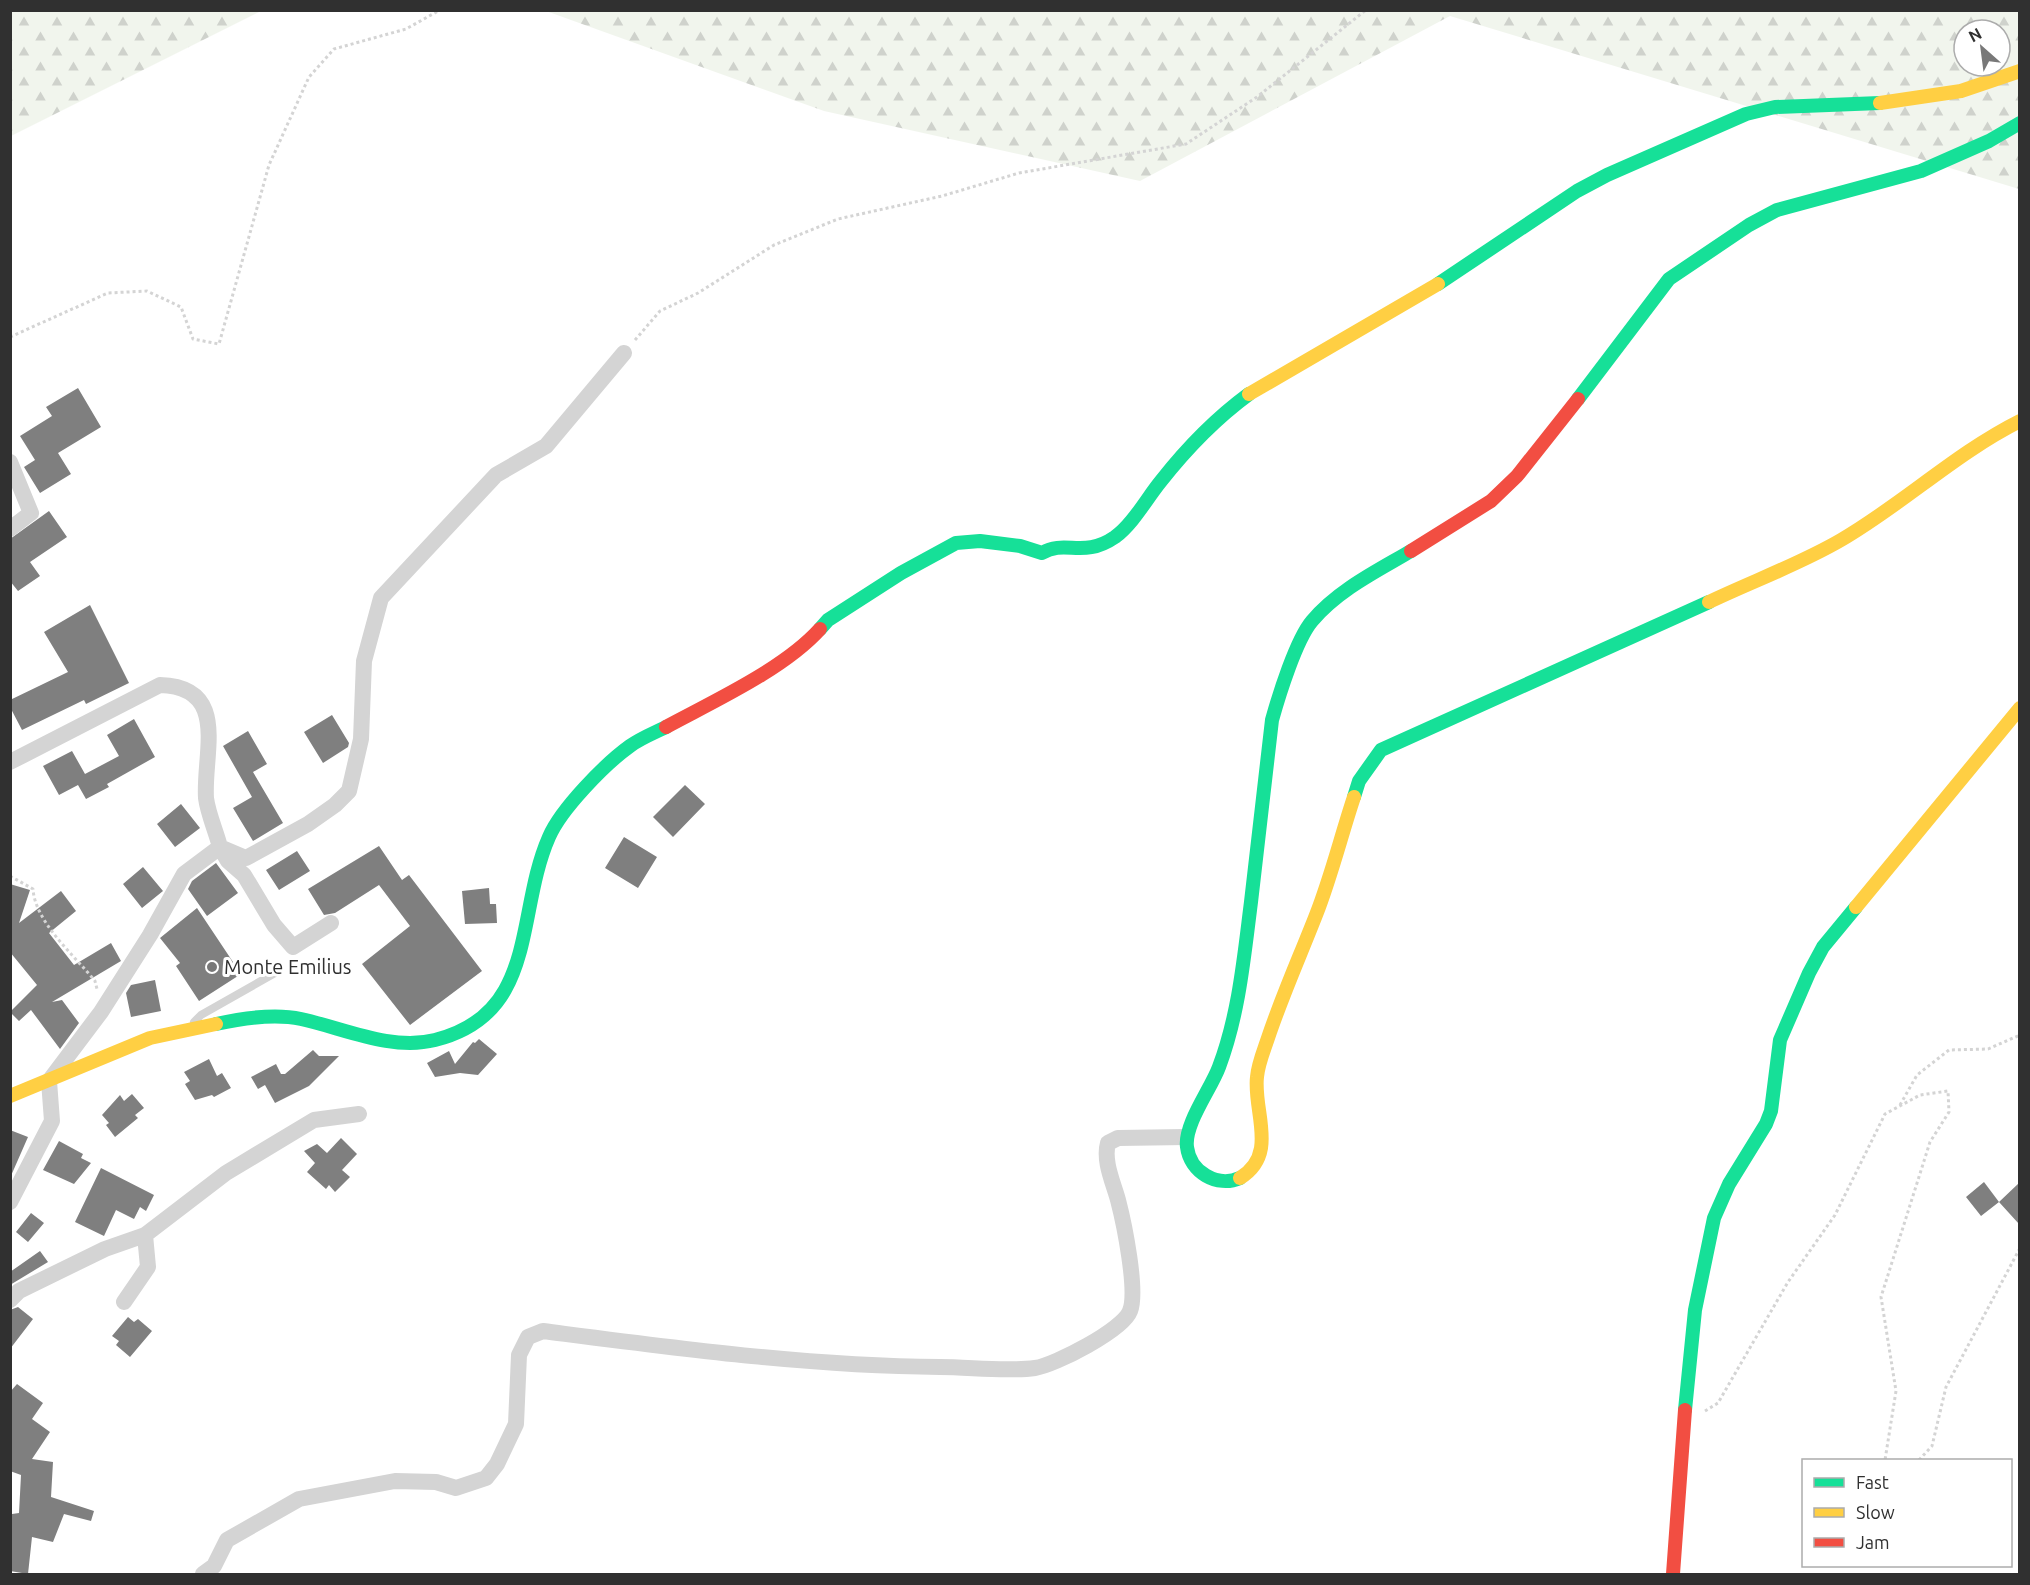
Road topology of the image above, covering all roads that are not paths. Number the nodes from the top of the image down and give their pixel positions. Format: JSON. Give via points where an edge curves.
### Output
{"nodes":[{"id":1,"x":2019,"y":71,"type":"edge"},
{"id":2,"x":2019,"y":123,"type":"edge"},
{"id":3,"x":624,"y":353,"type":"road end"},
{"id":4,"x":2019,"y":421,"type":"edge"},
{"id":5,"x":10,"y":462,"type":"edge"},
{"id":6,"x":10,"y":529,"type":"edge"},
{"id":7,"x":2019,"y":708,"type":"edge"},
{"id":8,"x":10,"y":762,"type":"edge"},
{"id":9,"x":220,"y":847,"type":"junction"},
{"id":10,"x":331,"y":923,"type":"dead end"},
{"id":11,"x":275,"y":973,"type":"dead end"},
{"id":12,"x":187,"y":1029,"type":"junction"},
{"id":13,"x":49,"y":1081,"type":"junction"},
{"id":14,"x":10,"y":1096,"type":"edge"},
{"id":15,"x":359,"y":1114,"type":"dead end"},
{"id":16,"x":1186,"y":1137,"type":"junction"},
{"id":17,"x":10,"y":1202,"type":"edge"},
{"id":18,"x":146,"y":1235,"type":"junction"},
{"id":19,"x":10,"y":1300,"type":"edge"},
{"id":20,"x":124,"y":1302,"type":"dead end"},
{"id":21,"x":203,"y":1575,"type":"edge"},
{"id":22,"x":1673,"y":1575,"type":"edge"}],
"edges":[{"from":1,"to":12,"type":"street","via":[[1961,91],[1905,100],[1775,107],[1746,114],[1606,175],[1542,212],[1454,275],[1252,392],[1205,429],[1118,535],[1100,547],[1053,547],[1042,553],[980,541],[956,543],[901,573],[828,620],[788,656],[630,746],[583,789],[549,836],[522,950],[496,1005],[474,1026],[433,1041],[413,1043],[392,1042],[299,1018],[242,1019]]},
{"from":2,"to":16,"type":"street","via":[[1921,171],[1777,210],[1669,279],[1555,429],[1498,495],[1456,526],[1341,594],[1311,622],[1282,684],[1272,720],[1240,992],[1219,1067]]},
{"from":3,"to":9,"type":"street","via":[[546,447],[496,475],[381,598],[364,662],[362,739],[349,791],[308,824],[246,858]]},
{"from":4,"to":16,"type":"street","via":[[1841,540],[1381,750],[1359,781],[1317,913],[1263,1054],[1257,1090],[1264,1133],[1262,1151],[1243,1177],[1231,1182],[1214,1181],[1194,1166]]},
{"from":5,"to":6,"type":"street","via":[[31,513]]},
{"from":7,"to":22,"type":"street","via":[[1828,940],[1780,1040],[1772,1111],[1713,1218],[1695,1310]]},
{"from":8,"to":9,"type":"street","via":[[160,685],[175,685],[191,693],[204,707],[209,722],[206,799]]},
{"from":9,"to":10,"type":"street","via":[[293,947]]},
{"from":9,"to":13,"type":"street","via":[[184,874],[102,1012]]},
{"from":11,"to":12,"type":"lane","via":[[201,1015]]},
{"from":12,"to":13,"type":"street","via":[[150,1038]]},
{"from":13,"to":14,"type":"street"},
{"from":13,"to":17,"type":"street","via":[[52,1121]]},
{"from":15,"to":18,"type":"street","via":[[314,1120],[226,1173]]},
{"from":16,"to":21,"type":"street","via":[[1118,1138],[1108,1143],[1106,1151],[1134,1293],[1130,1312],[1119,1327],[1082,1348],[1036,1368],[900,1367],[692,1351],[543,1330],[528,1336],[519,1355],[516,1424],[498,1464],[486,1478],[456,1488],[436,1482],[396,1481],[299,1499],[227,1540],[214,1566]]},
{"from":18,"to":19,"type":"street","via":[[105,1249],[19,1291]]},
{"from":18,"to":20,"type":"street","via":[[148,1267]]}]}
